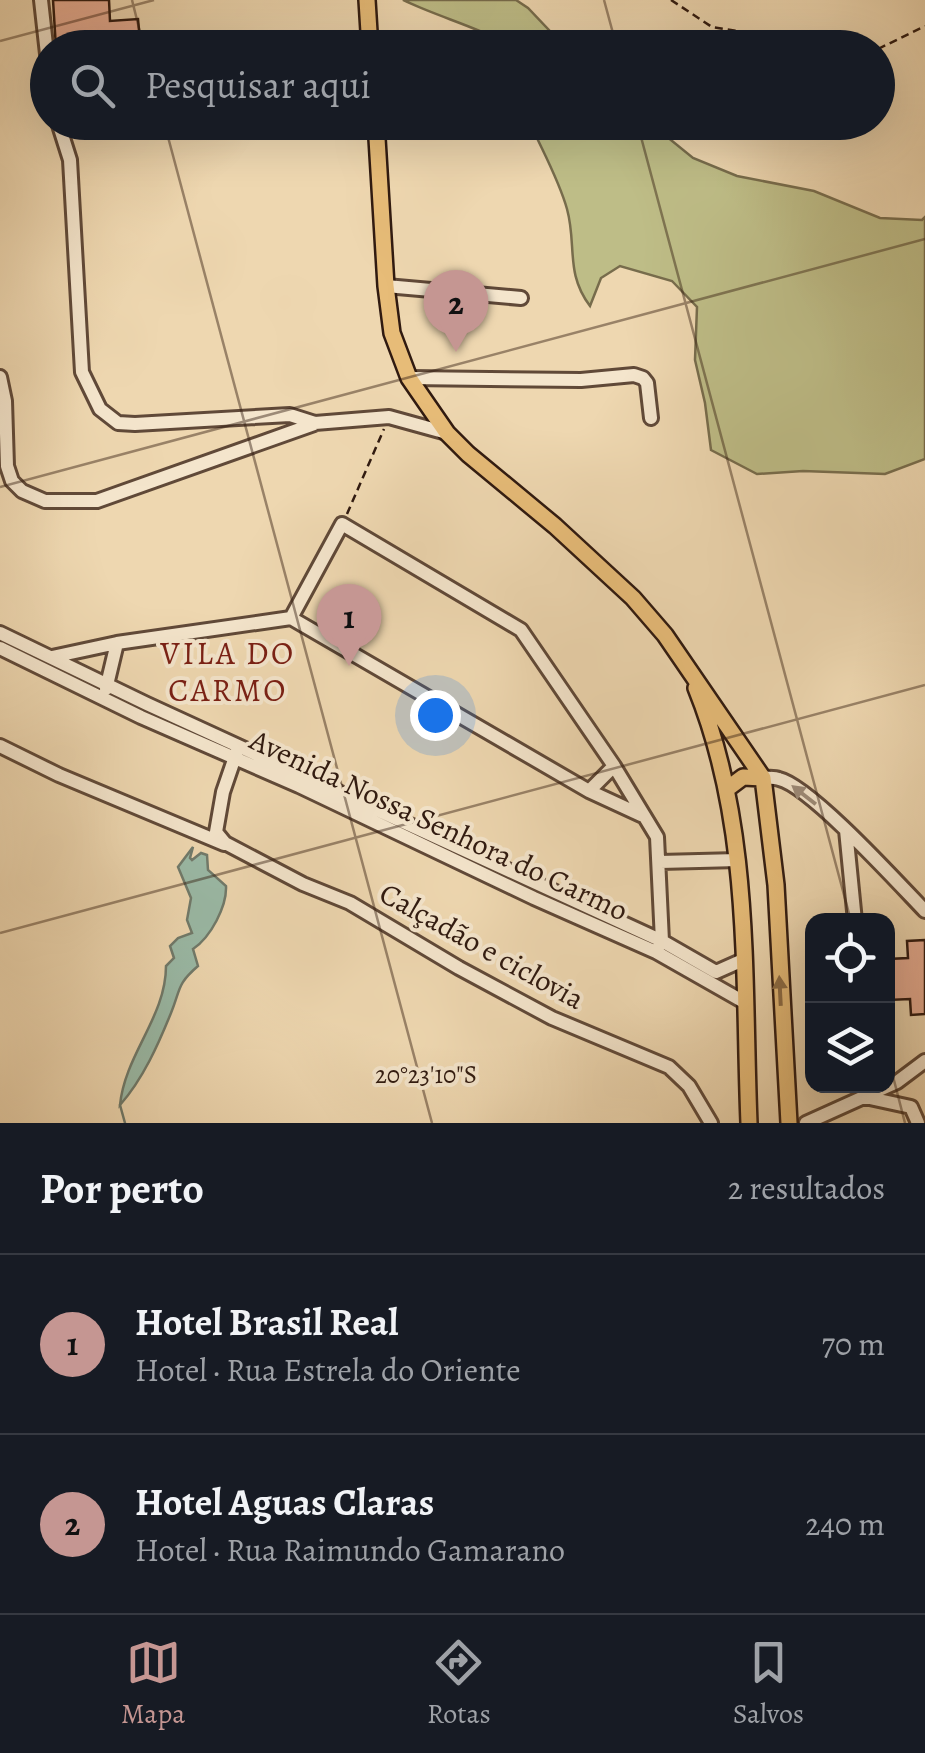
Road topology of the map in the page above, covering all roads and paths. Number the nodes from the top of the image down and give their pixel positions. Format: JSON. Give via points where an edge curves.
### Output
{"nodes":[{"id":1,"x":41,"y":0,"type":"edge"},
{"id":2,"x":367,"y":0,"type":"edge"},
{"id":3,"x":672,"y":0,"type":"edge"},
{"id":4,"x":925,"y":26,"type":"edge"},
{"id":5,"x":44,"y":30,"type":"edge"},
{"id":6,"x":369,"y":30,"type":"edge"},
{"id":7,"x":731,"y":30,"type":"edge"},
{"id":8,"x":895,"y":41,"type":"edge"},
{"id":9,"x":64,"y":140,"type":"edge"},
{"id":10,"x":377,"y":140,"type":"edge"},
{"id":11,"x":386,"y":286,"type":"junction"},
{"id":12,"x":522,"y":298,"type":"dead end"},
{"id":13,"x":0,"y":377,"type":"edge"},
{"id":14,"x":409,"y":378,"type":"junction"},
{"id":15,"x":389,"y":417,"type":"junction"},
{"id":16,"x":651,"y":418,"type":"dead end"},
{"id":17,"x":315,"y":424,"type":"junction"},
{"id":18,"x":447,"y":432,"type":"junction"},
{"id":19,"x":342,"y":524,"type":"junction"},
{"id":20,"x":291,"y":618,"type":"junction"},
{"id":21,"x":0,"y":632,"type":"edge"},
{"id":22,"x":117,"y":643,"type":"junction"},
{"id":23,"x":0,"y":648,"type":"edge"},
{"id":24,"x":46,"y":663,"type":"junction"},
{"id":25,"x":688,"y":669,"type":"junction"},
{"id":26,"x":105,"y":692,"type":"junction"},
{"id":27,"x":185,"y":728,"type":"junction"},
{"id":28,"x":239,"y":744,"type":"junction"},
{"id":29,"x":0,"y":746,"type":"edge"},
{"id":30,"x":235,"y":759,"type":"junction"},
{"id":31,"x":614,"y":766,"type":"junction"},
{"id":32,"x":763,"y":778,"type":"junction"},
{"id":33,"x":300,"y":780,"type":"junction"},
{"id":34,"x":727,"y":789,"type":"junction"},
{"id":35,"x":589,"y":791,"type":"junction"},
{"id":36,"x":643,"y":816,"type":"junction"},
{"id":37,"x":846,"y":830,"type":"junction"},
{"id":38,"x":263,"y":860,"type":"junction"},
{"id":39,"x":738,"y":860,"type":"junction"},
{"id":40,"x":660,"y":862,"type":"junction"},
{"id":41,"x":925,"y":910,"type":"edge"},
{"id":42,"x":854,"y":913,"type":"edge"},
{"id":43,"x":659,"y":946,"type":"junction"},
{"id":44,"x":743,"y":960,"type":"junction"},
{"id":45,"x":744,"y":1002,"type":"junction"},
{"id":46,"x":925,"y":1061,"type":"edge"},
{"id":47,"x":895,"y":1082,"type":"edge"},
{"id":48,"x":861,"y":1093,"type":"edge"},
{"id":49,"x":871,"y":1093,"type":"edge"},
{"id":50,"x":711,"y":1123,"type":"edge"},
{"id":51,"x":750,"y":1123,"type":"edge"},
{"id":52,"x":789,"y":1123,"type":"edge"},
{"id":53,"x":806,"y":1123,"type":"edge"},
{"id":54,"x":918,"y":1123,"type":"edge"}],
"edges":[{"from":1,"to":5,"type":"street"},
{"from":2,"to":6,"type":"main road"},
{"from":3,"to":7,"type":"path","via":[[712,27]]},
{"from":4,"to":8,"type":"path"},
{"from":9,"to":17,"type":"street","via":[[82,372],[100,410],[118,423],[290,415]]},
{"from":10,"to":11,"type":"main road"},
{"from":11,"to":12,"type":"street"},
{"from":11,"to":14,"type":"main road","via":[[392,334]]},
{"from":13,"to":17,"type":"street","via":[[12,481],[45,500],[97,501]]},
{"from":14,"to":16,"type":"street","via":[[634,376],[647,384]]},
{"from":14,"to":18,"type":"main road"},
{"from":15,"to":17,"type":"street"},
{"from":15,"to":18,"type":"street"},
{"from":15,"to":19,"type":"path"},
{"from":18,"to":25,"type":"main road","via":[[633,598]]},
{"from":19,"to":20,"type":"street"},
{"from":19,"to":31,"type":"street","via":[[522,630]]},
{"from":20,"to":22,"type":"street"},
{"from":20,"to":35,"type":"street"},
{"from":21,"to":24,"type":"street","name":"Avenida Nossa Senhora do Carmo"},
{"from":22,"to":24,"type":"street"},
{"from":22,"to":26,"type":"street"},
{"from":23,"to":24,"type":"street","name":"Avenida Nossa Senhora do Carmo"},
{"from":24,"to":26,"type":"street","name":"Avenida Nossa Senhora do Carmo"},
{"from":25,"to":32,"type":"main road"},
{"from":25,"to":34,"type":"main road"},
{"from":26,"to":27,"type":"street","name":"Avenida Nossa Senhora do Carmo"},
{"from":27,"to":28,"type":"street","name":"Avenida Nossa Senhora do Carmo"},
{"from":27,"to":30,"type":"street","name":"Avenida Nossa Senhora do Carmo"},
{"from":28,"to":30,"type":"street"},
{"from":28,"to":33,"type":"street","name":"Avenida Nossa Senhora do Carmo"},
{"from":29,"to":38,"type":"street"},
{"from":30,"to":33,"type":"street","name":"Avenida Nossa Senhora do Carmo"},
{"from":30,"to":38,"type":"street","via":[[216,832]]},
{"from":31,"to":35,"type":"street"},
{"from":31,"to":36,"type":"street"},
{"from":32,"to":34,"type":"main road","via":[[743,777]]},
{"from":37,"to":32,"type":"street","one_way":true,"via":[[781,778]]},
{"from":52,"to":32,"type":"main road","one_way":true},
{"from":33,"to":43,"type":"street","name":"Avenida Nossa Senhora do Carmo"},
{"from":34,"to":39,"type":"main road"},
{"from":35,"to":36,"type":"street"},
{"from":36,"to":40,"type":"street","via":[[657,837]]},
{"from":37,"to":41,"type":"street"},
{"from":37,"to":42,"type":"street"},
{"from":38,"to":50,"type":"street","name":"Calçadão e ciclovia","via":[[552,1018],[669,1067]]},
{"from":39,"to":40,"type":"street"},
{"from":39,"to":44,"type":"main road"},
{"from":40,"to":43,"type":"street"},
{"from":43,"to":44,"type":"street","name":"Avenida Nossa Senhora do Carmo","via":[[716,972]]},
{"from":43,"to":45,"type":"street","name":"Avenida Nossa Senhora do Carmo"},
{"from":44,"to":45,"type":"main road"},
{"from":45,"to":51,"type":"main road"},
{"from":46,"to":47,"type":"street"},
{"from":48,"to":53,"type":"street"},
{"from":49,"to":54,"type":"street","via":[[910,1107]]}]}
